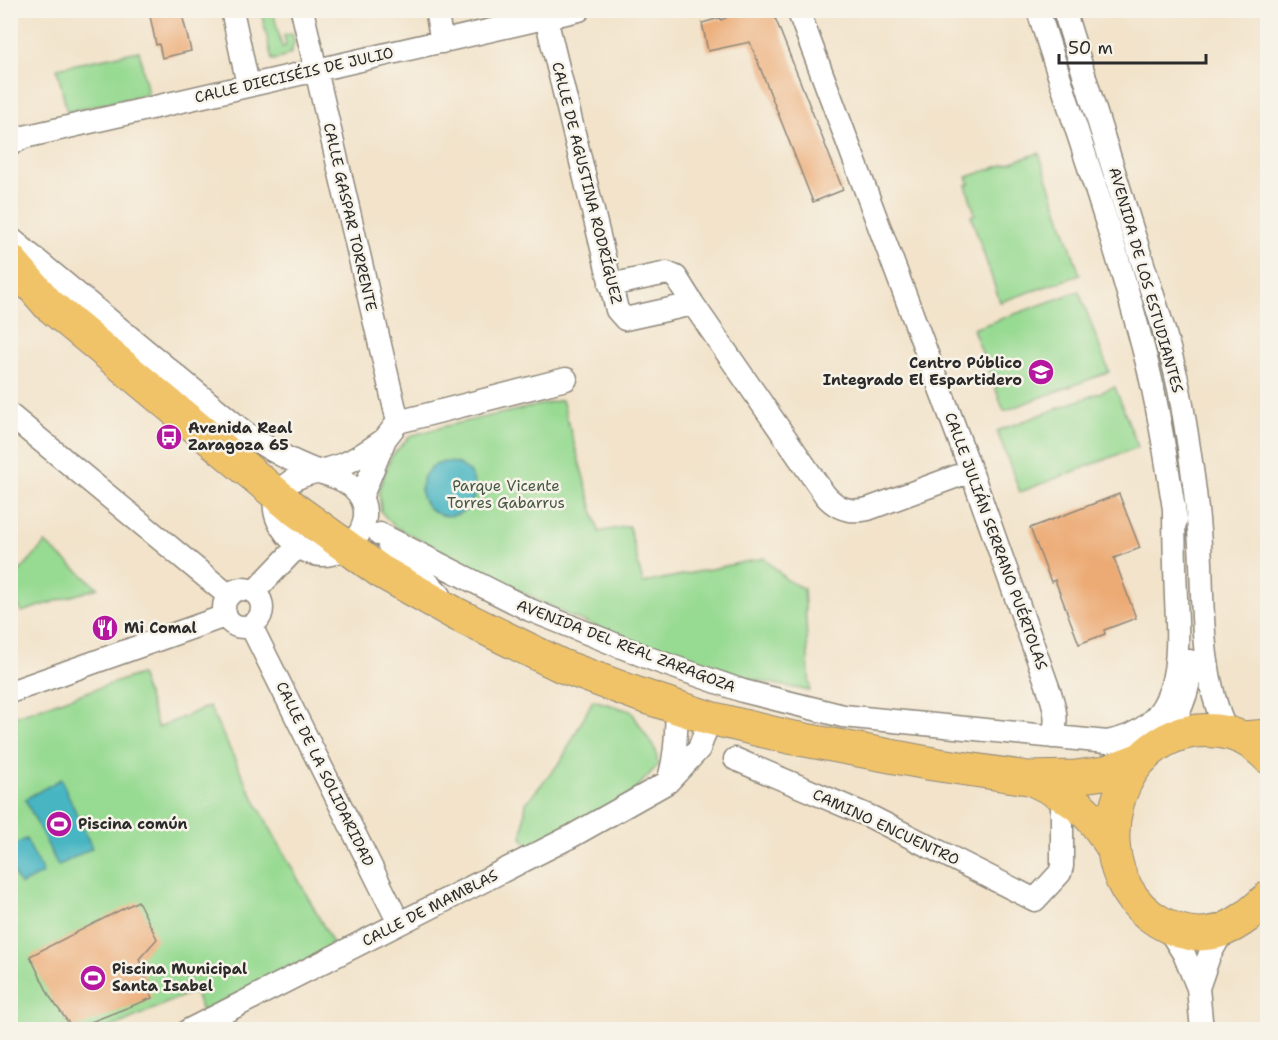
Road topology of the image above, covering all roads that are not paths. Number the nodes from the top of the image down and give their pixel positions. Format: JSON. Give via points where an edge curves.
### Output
{"nodes":[{"id":1,"x":232,"y":10,"type":"edge"},
{"id":2,"x":302,"y":10,"type":"edge"},
{"id":3,"x":436,"y":10,"type":"edge"},
{"id":4,"x":579,"y":10,"type":"edge"},
{"id":5,"x":798,"y":10,"type":"edge"},
{"id":6,"x":1038,"y":10,"type":"edge"},
{"id":7,"x":1064,"y":10,"type":"edge"},
{"id":8,"x":546,"y":18,"type":"junction"},
{"id":9,"x":442,"y":42,"type":"junction"},
{"id":10,"x":316,"y":70,"type":"junction"},
{"id":11,"x":248,"y":85,"type":"junction"},
{"id":12,"x":15,"y":140,"type":"edge"},
{"id":13,"x":10,"y":238,"type":"edge"},
{"id":14,"x":10,"y":260,"type":"edge"},
{"id":15,"x":10,"y":281,"type":"edge"},
{"id":16,"x":610,"y":285,"type":"junction"},
{"id":17,"x":48,"y":304,"type":"junction"},
{"id":18,"x":693,"y":304,"type":"junction"},
{"id":19,"x":566,"y":379,"type":"dead end"},
{"id":20,"x":10,"y":415,"type":"edge"},
{"id":21,"x":391,"y":431,"type":"junction"},
{"id":22,"x":971,"y":471,"type":"junction"},
{"id":23,"x":319,"y":472,"type":"junction"},
{"id":24,"x":277,"y":496,"type":"junction"},
{"id":25,"x":1174,"y":506,"type":"junction"},
{"id":26,"x":363,"y":507,"type":"junction"},
{"id":27,"x":380,"y":534,"type":"junction"},
{"id":28,"x":298,"y":546,"type":"junction"},
{"id":29,"x":347,"y":547,"type":"junction"},
{"id":30,"x":254,"y":592,"type":"junction"},
{"id":31,"x":226,"y":605,"type":"junction"},
{"id":32,"x":456,"y":614,"type":"junction"},
{"id":33,"x":251,"y":626,"type":"junction"},
{"id":34,"x":10,"y":692,"type":"edge"},
{"id":35,"x":677,"y":708,"type":"junction"},
{"id":36,"x":1161,"y":710,"type":"joint"},
{"id":37,"x":710,"y":718,"type":"junction"},
{"id":38,"x":1053,"y":737,"type":"junction"},
{"id":39,"x":1251,"y":740,"type":"edge"},
{"id":40,"x":1151,"y":751,"type":"junction"},
{"id":41,"x":735,"y":759,"type":"dead end"},
{"id":42,"x":1028,"y":778,"type":"junction"},
{"id":43,"x":668,"y":782,"type":"junction"},
{"id":44,"x":1062,"y":793,"type":"junction"},
{"id":45,"x":1113,"y":848,"type":"junction"},
{"id":46,"x":1268,"y":898,"type":"edge"},
{"id":47,"x":399,"y":923,"type":"junction"},
{"id":48,"x":1167,"y":927,"type":"junction"},
{"id":49,"x":1224,"y":929,"type":"junction"},
{"id":50,"x":1198,"y":988,"type":"junction"},
{"id":51,"x":189,"y":1029,"type":"edge"},
{"id":52,"x":1202,"y":1029,"type":"edge"}],
"edges":[{"from":1,"to":11,"type":"street"},
{"from":2,"to":10,"type":"street","name":"CALLE GASPAR TORRENTE"},
{"from":3,"to":9,"type":"street"},
{"from":4,"to":8,"type":"street","name":"CALLE DIECISÉIS DE JULIO"},
{"from":5,"to":22,"type":"street","name":"CALLE JULIÁN SERRANO PUÉRTOLAS"},
{"from":6,"to":25,"type":"street","name":"AVENIDA DE LOS ESTUDIANTES","via":[[1146,357]]},
{"from":7,"to":39,"type":"street","name":"AVENIDA DE LOS ESTUDIANTES","via":[[1160,320],[1181,401],[1200,549],[1206,658],[1214,698]]},
{"from":8,"to":9,"type":"street","name":"CALLE DIECISÉIS DE JULIO"},
{"from":8,"to":16,"type":"street","name":"CALLE DE AGUSTINA RODRÍGUEZ"},
{"from":9,"to":10,"type":"street","name":"CALLE DIECISÉIS DE JULIO"},
{"from":10,"to":11,"type":"street","name":"CALLE DIECISÉIS DE JULIO"},
{"from":10,"to":21,"type":"street","name":"CALLE GASPAR TORRENTE"},
{"from":11,"to":12,"type":"street","name":"CALLE DIECISÉIS DE JULIO"},
{"from":13,"to":23,"type":"street","name":"AVENIDA DEL REAL ZARAGOZA","via":[[256,441]]},
{"from":14,"to":17,"type":"main road","name":"AVENIDA DEL REAL ZARAGOZA"},
{"from":15,"to":17,"type":"main road","name":"AVENIDA DEL REAL ZARAGOZA"},
{"from":16,"to":18,"type":"street","via":[[667,273],[676,277]]},
{"from":16,"to":18,"type":"street","name":"CALLE DE AGUSTINA RODRÍGUEZ","via":[[617,310],[625,319]]},
{"from":17,"to":24,"type":"main road","name":"AVENIDA DEL REAL ZARAGOZA"},
{"from":18,"to":22,"type":"street","via":[[834,504],[848,510],[868,509]]},
{"from":19,"to":21,"type":"street"},
{"from":20,"to":31,"type":"street"},
{"from":21,"to":23,"type":"street","via":[[355,459]]},
{"from":21,"to":26,"type":"street"},
{"from":22,"to":38,"type":"street","name":"CALLE JULIÁN SERRANO PUÉRTOLAS","via":[[1055,709],[1057,726]]},
{"from":23,"to":24,"type":"street","via":[[292,481]]},
{"from":23,"to":26,"type":"street","name":"AVENIDA DEL REAL ZARAGOZA","via":[[343,480]]},
{"from":24,"to":28,"type":"street","via":[[279,521]]},
{"from":24,"to":29,"type":"main road","name":"AVENIDA DEL REAL ZARAGOZA"},
{"from":25,"to":36,"type":"street","name":"AVENIDA DE LOS ESTUDIANTES","via":[[1178,657],[1173,685]]},
{"from":25,"to":40,"type":"street","name":"AVENIDA DE LOS ESTUDIANTES","via":[[1186,588],[1191,671],[1184,701]]},
{"from":26,"to":27,"type":"street","name":"AVENIDA DEL REAL ZARAGOZA"},
{"from":26,"to":29,"type":"street","via":[[360,535]]},
{"from":27,"to":32,"type":"street","name":"AVENIDA DEL REAL ZARAGOZA"},
{"from":27,"to":38,"type":"street","name":"AVENIDA DEL REAL ZARAGOZA","via":[[530,610],[743,691],[843,716]]},
{"from":28,"to":29,"type":"street","via":[[318,554]]},
{"from":28,"to":30,"type":"street"},
{"from":29,"to":32,"type":"main road","name":"AVENIDA DEL REAL ZARAGOZA","via":[[380,571]]},
{"from":30,"to":31,"type":"street","via":[[237,589]]},
{"from":30,"to":33,"type":"street","via":[[262,609]]},
{"from":31,"to":33,"type":"street","via":[[233,625]]},
{"from":31,"to":34,"type":"street"},
{"from":32,"to":35,"type":"main road","name":"AVENIDA DEL REAL ZARAGOZA","via":[[562,666]]},
{"from":33,"to":47,"type":"street","name":"CALLE DE LA SOLIDARIDAD"},
{"from":35,"to":37,"type":"main road","name":"AVENIDA DEL REAL ZARAGOZA"},
{"from":35,"to":43,"type":"street","via":[[676,745]]},
{"from":36,"to":38,"type":"street","name":"AVENIDA DEL REAL ZARAGOZA","via":[[1142,729],[1119,740],[1095,742]]},
{"from":37,"to":42,"type":"main road","name":"AVENIDA DEL REAL ZARAGOZA","via":[[800,739]]},
{"from":37,"to":43,"type":"street","name":"CALLE DE MAMBLAS","via":[[699,749]]},
{"from":39,"to":40,"type":"main road","name":"AVENIDA DEL REAL ZARAGOZA","via":[[1203,730],[1187,733]]},
{"from":40,"to":42,"type":"main road","name":"AVENIDA DEL REAL ZARAGOZA","via":[[1104,772]]},
{"from":40,"to":45,"type":"main road","via":[[1129,775],[1118,801]]},
{"from":41,"to":44,"type":"street","name":"CAMINO ENCUENTRO","via":[[871,817],[1035,900],[1062,866]]},
{"from":42,"to":44,"type":"main road","name":"AVENIDA DEL REAL ZARAGOZA"},
{"from":43,"to":47,"type":"street","name":"CALLE DE MAMBLAS","via":[[572,836]]},
{"from":44,"to":45,"type":"main road","name":"AVENIDA DEL REAL ZARAGOZA","via":[[1085,810]]},
{"from":45,"to":48,"type":"main road","via":[[1130,896]]},
{"from":46,"to":49,"type":"main road"},
{"from":47,"to":51,"type":"street","name":"CALLE DE MAMBLAS"},
{"from":48,"to":49,"type":"main road","via":[[1197,934]]},
{"from":48,"to":50,"type":"street"},
{"from":49,"to":50,"type":"street"},
{"from":50,"to":52,"type":"street"}]}
